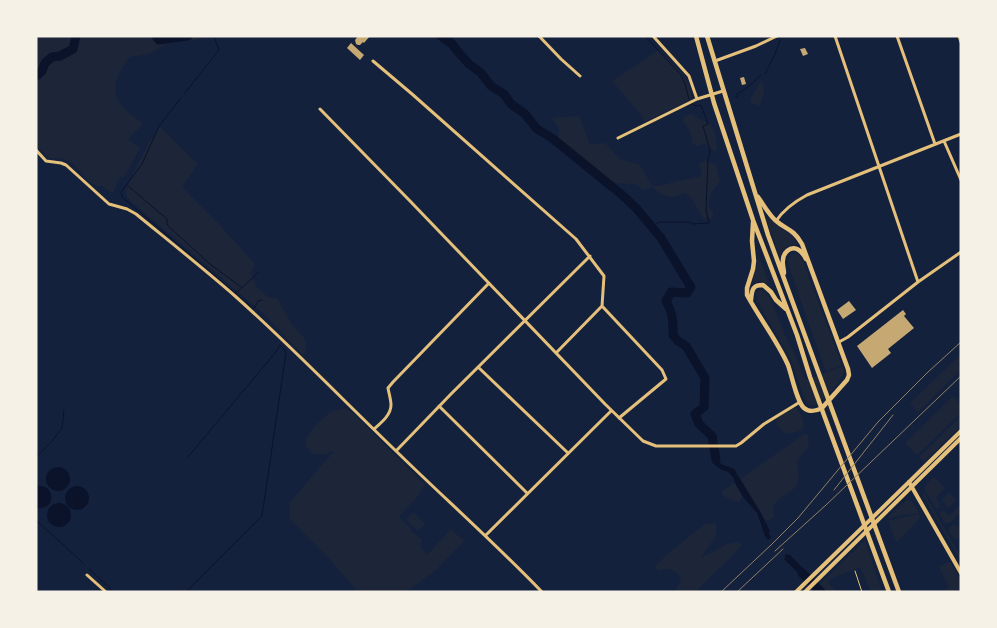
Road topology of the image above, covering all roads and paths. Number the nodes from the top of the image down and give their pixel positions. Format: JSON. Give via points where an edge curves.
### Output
{"nodes":[{"id":1,"x":539,"y":36,"type":"edge"},
{"id":2,"x":653,"y":36,"type":"edge"},
{"id":3,"x":696,"y":36,"type":"edge"},
{"id":4,"x":707,"y":36,"type":"edge"},
{"id":5,"x":777,"y":36,"type":"edge"},
{"id":6,"x":835,"y":36,"type":"edge"},
{"id":7,"x":897,"y":36,"type":"edge"},
{"id":8,"x":959,"y":36,"type":"edge"},
{"id":9,"x":961,"y":42,"type":"edge"},
{"id":10,"x":373,"y":61,"type":"dead end"},
{"id":11,"x":714,"y":61,"type":"junction"},
{"id":12,"x":580,"y":76,"type":"dead end"},
{"id":13,"x":723,"y":91,"type":"junction"},
{"id":14,"x":711,"y":94,"type":"junction"},
{"id":15,"x":696,"y":99,"type":"junction"},
{"id":16,"x":320,"y":109,"type":"dead end"},
{"id":17,"x":961,"y":134,"type":"edge"},
{"id":18,"x":618,"y":138,"type":"dead end"},
{"id":19,"x":944,"y":141,"type":"junction"},
{"id":20,"x":935,"y":144,"type":"junction"},
{"id":21,"x":36,"y":150,"type":"edge"},
{"id":22,"x":880,"y":166,"type":"junction"},
{"id":23,"x":961,"y":180,"type":"edge"},
{"id":24,"x":754,"y":189,"type":"junction"},
{"id":25,"x":753,"y":220,"type":"junction"},
{"id":26,"x":776,"y":221,"type":"junction"},
{"id":27,"x":961,"y":252,"type":"edge"},
{"id":28,"x":590,"y":256,"type":"junction"},
{"id":29,"x":808,"y":261,"type":"junction"},
{"id":30,"x":918,"y":282,"type":"junction"},
{"id":31,"x":489,"y":283,"type":"junction"},
{"id":32,"x":786,"y":284,"type":"junction"},
{"id":33,"x":750,"y":301,"type":"junction"},
{"id":34,"x":602,"y":306,"type":"junction"},
{"id":35,"x":787,"y":310,"type":"junction"},
{"id":36,"x":525,"y":320,"type":"junction"},
{"id":37,"x":839,"y":342,"type":"junction"},
{"id":38,"x":556,"y":353,"type":"junction"},
{"id":39,"x":478,"y":367,"type":"junction"},
{"id":40,"x":800,"y":402,"type":"junction"},
{"id":41,"x":439,"y":406,"type":"junction"},
{"id":42,"x":611,"y":411,"type":"junction"},
{"id":43,"x":619,"y":418,"type":"junction"},
{"id":44,"x":374,"y":429,"type":"junction"},
{"id":45,"x":961,"y":431,"type":"edge"},
{"id":46,"x":961,"y":438,"type":"edge"},
{"id":47,"x":396,"y":451,"type":"junction"},
{"id":48,"x":568,"y":453,"type":"junction"},
{"id":49,"x":909,"y":482,"type":"junction"},
{"id":50,"x":912,"y":487,"type":"junction"},
{"id":51,"x":527,"y":493,"type":"junction"},
{"id":52,"x":486,"y":536,"type":"junction"},
{"id":53,"x":855,"y":571,"type":"dead end"},
{"id":54,"x":961,"y":572,"type":"edge"},
{"id":55,"x":87,"y":575,"type":"dead end"},
{"id":56,"x":806,"y":591,"type":"edge"},
{"id":57,"x":106,"y":592,"type":"edge"},
{"id":58,"x":542,"y":592,"type":"edge"},
{"id":59,"x":796,"y":592,"type":"edge"},
{"id":60,"x":862,"y":592,"type":"edge"},
{"id":61,"x":889,"y":592,"type":"edge"},
{"id":62,"x":899,"y":592,"type":"edge"}],
"edges":[{"from":1,"to":12,"type":"street"},
{"from":2,"to":15,"type":"street","via":[[689,76]]},
{"from":3,"to":14,"type":"main road"},
{"from":4,"to":11,"type":"main road"},
{"from":5,"to":11,"type":"street"},
{"from":6,"to":22,"type":"street"},
{"from":7,"to":20,"type":"street"},
{"from":8,"to":9,"type":"street"},
{"from":10,"to":28,"type":"street","via":[[576,239]]},
{"from":11,"to":13,"type":"main road"},
{"from":13,"to":14,"type":"street"},
{"from":13,"to":24,"type":"main road"},
{"from":14,"to":15,"type":"street"},
{"from":14,"to":25,"type":"main road"},
{"from":15,"to":18,"type":"street"},
{"from":16,"to":31,"type":"street"},
{"from":17,"to":19,"type":"street"},
{"from":19,"to":20,"type":"street"},
{"from":19,"to":23,"type":"street"},
{"from":20,"to":22,"type":"street"},
{"from":21,"to":44,"type":"street","via":[[46,161],[66,165],[109,204],[136,214],[190,258],[280,337]]},
{"from":22,"to":26,"type":"street","via":[[795,201]]},
{"from":22,"to":30,"type":"street"},
{"from":24,"to":26,"type":"main road"},
{"from":24,"to":32,"type":"main road"},
{"from":25,"to":33,"type":"main road","via":[[753,269],[747,288]]},
{"from":25,"to":35,"type":"main road"},
{"from":26,"to":29,"type":"main road","via":[[798,238]]},
{"from":27,"to":30,"type":"street"},
{"from":28,"to":34,"type":"street","via":[[604,276]]},
{"from":28,"to":36,"type":"street"},
{"from":29,"to":32,"type":"main road","via":[[798,249],[786,252],[782,261]]},
{"from":29,"to":37,"type":"main road"},
{"from":30,"to":37,"type":"street"},
{"from":31,"to":36,"type":"street"},
{"from":31,"to":44,"type":"street","via":[[388,388],[390,410]]},
{"from":32,"to":62,"type":"main road"},
{"from":33,"to":35,"type":"main road","via":[[753,288],[762,285]]},
{"from":33,"to":40,"type":"main road","via":[[786,361]]},
{"from":34,"to":38,"type":"street"},
{"from":34,"to":43,"type":"street","via":[[662,370],[666,379]]},
{"from":35,"to":61,"type":"main road"},
{"from":36,"to":38,"type":"street"},
{"from":36,"to":39,"type":"street"},
{"from":37,"to":40,"type":"main road","via":[[848,369],[847,380],[817,411],[806,410]]},
{"from":38,"to":42,"type":"street"},
{"from":39,"to":41,"type":"street"},
{"from":39,"to":48,"type":"street"},
{"from":40,"to":43,"type":"street","via":[[736,446],[656,446],[636,436]]},
{"from":41,"to":47,"type":"street"},
{"from":41,"to":51,"type":"street"},
{"from":42,"to":43,"type":"street"},
{"from":42,"to":48,"type":"street"},
{"from":44,"to":47,"type":"street"},
{"from":45,"to":49,"type":"main road"},
{"from":46,"to":50,"type":"main road"},
{"from":47,"to":52,"type":"street"},
{"from":48,"to":51,"type":"street"},
{"from":49,"to":50,"type":"main road"},
{"from":49,"to":59,"type":"main road"},
{"from":50,"to":54,"type":"main road"},
{"from":50,"to":56,"type":"main road"},
{"from":51,"to":52,"type":"street"},
{"from":52,"to":58,"type":"street"},
{"from":53,"to":60,"type":"path"},
{"from":55,"to":57,"type":"street"}]}
